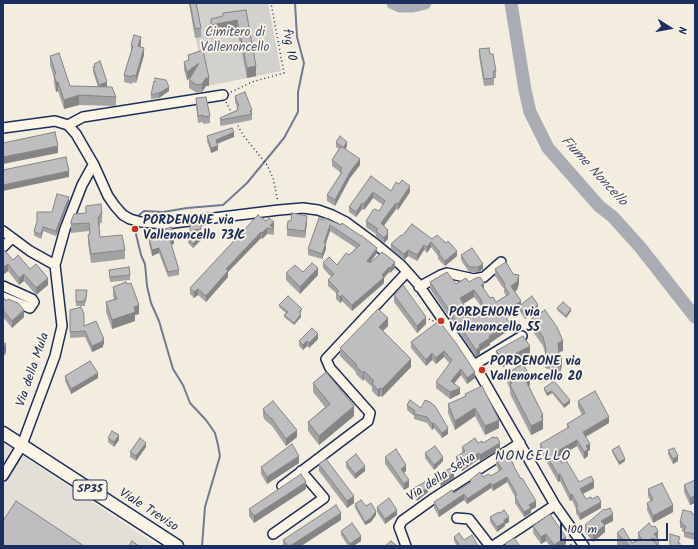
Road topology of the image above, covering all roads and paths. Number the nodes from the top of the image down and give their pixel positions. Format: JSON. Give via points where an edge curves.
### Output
{"nodes":[{"id":1,"x":271,"y":3,"type":"edge"},
{"id":2,"x":223,"y":95,"type":"junction"},
{"id":3,"x":232,"y":115,"type":"edge"},
{"id":4,"x":235,"y":121,"type":"edge"},
{"id":5,"x":68,"y":125,"type":"junction"},
{"id":6,"x":3,"y":128,"type":"edge"},
{"id":7,"x":94,"y":165,"type":"junction"},
{"id":8,"x":279,"y":210,"type":"junction"},
{"id":9,"x":3,"y":231,"type":"edge"},
{"id":10,"x":12,"y":238,"type":"junction"},
{"id":11,"x":3,"y":246,"type":"edge"},
{"id":12,"x":501,"y":262,"type":"dead end"},
{"id":13,"x":55,"y":265,"type":"junction"},
{"id":14,"x":407,"y":272,"type":"junction"},
{"id":15,"x":3,"y":286,"type":"edge"},
{"id":16,"x":419,"y":287,"type":"junction"},
{"id":17,"x":3,"y":297,"type":"edge"},
{"id":18,"x":423,"y":314,"type":"edge"},
{"id":19,"x":440,"y":322,"type":"edge"},
{"id":20,"x":522,"y":336,"type":"edge"},
{"id":21,"x":474,"y":365,"type":"junction"},
{"id":22,"x":3,"y":433,"type":"edge"},
{"id":23,"x":520,"y":443,"type":"junction"},
{"id":24,"x":22,"y":445,"type":"junction"},
{"id":25,"x":301,"y":471,"type":"junction"},
{"id":26,"x":3,"y":476,"type":"edge"},
{"id":27,"x":282,"y":486,"type":"edge"},
{"id":28,"x":555,"y":505,"type":"junction"},
{"id":29,"x":457,"y":518,"type":"dead end"},
{"id":30,"x":274,"y":534,"type":"dead end"},
{"id":31,"x":176,"y":546,"type":"edge"},
{"id":32,"x":406,"y":546,"type":"edge"},
{"id":33,"x":492,"y":546,"type":"edge"},
{"id":34,"x":584,"y":546,"type":"edge"}],
"edges":[{"from":1,"to":2,"type":"path","name":"fvg 10","via":[[284,73],[252,82]]},
{"from":2,"to":3,"type":"path"},
{"from":2,"to":5,"type":"street","via":[[83,117]]},
{"from":4,"to":8,"type":"path","via":[[267,165],[273,178]]},
{"from":5,"to":6,"type":"street","via":[[55,121]]},
{"from":5,"to":7,"type":"street"},
{"from":7,"to":8,"type":"street","via":[[115,206],[123,215],[141,222],[165,224]]},
{"from":7,"to":13,"type":"street","name":"Via della Mula","via":[[82,185],[65,228]]},
{"from":8,"to":14,"type":"street","via":[[303,208],[332,215],[374,242]]},
{"from":9,"to":10,"type":"street"},
{"from":10,"to":11,"type":"street"},
{"from":10,"to":13,"type":"street"},
{"from":12,"to":16,"type":"street","via":[[484,277],[474,278],[447,272]]},
{"from":13,"to":24,"type":"street","name":"Via della Mula","via":[[62,326],[55,356]]},
{"from":14,"to":16,"type":"street"},
{"from":14,"to":25,"type":"street","via":[[326,359],[330,368],[370,413],[368,421]]},
{"from":15,"to":17,"type":"street","via":[[34,302],[30,308]]},
{"from":16,"to":21,"type":"street"},
{"from":18,"to":19,"type":"path","via":[[426,319]]},
{"from":20,"to":21,"type":"street"},
{"from":21,"to":23,"type":"street"},
{"from":22,"to":24,"type":"main road","name":"Viale Treviso","number":"SP35"},
{"from":23,"to":28,"type":"street"},
{"from":23,"to":32,"type":"street","name":"Via della Selva","via":[[402,521],[399,528]]},
{"from":24,"to":26,"type":"street","name":"Via della Mula"},
{"from":24,"to":31,"type":"main road","name":"Viale Treviso","number":"SP35"},
{"from":25,"to":27,"type":"street"},
{"from":25,"to":30,"type":"street","via":[[324,498]]},
{"from":28,"to":33,"type":"street"},
{"from":28,"to":34,"type":"street"},
{"from":29,"to":33,"type":"street","via":[[469,519]]}]}
